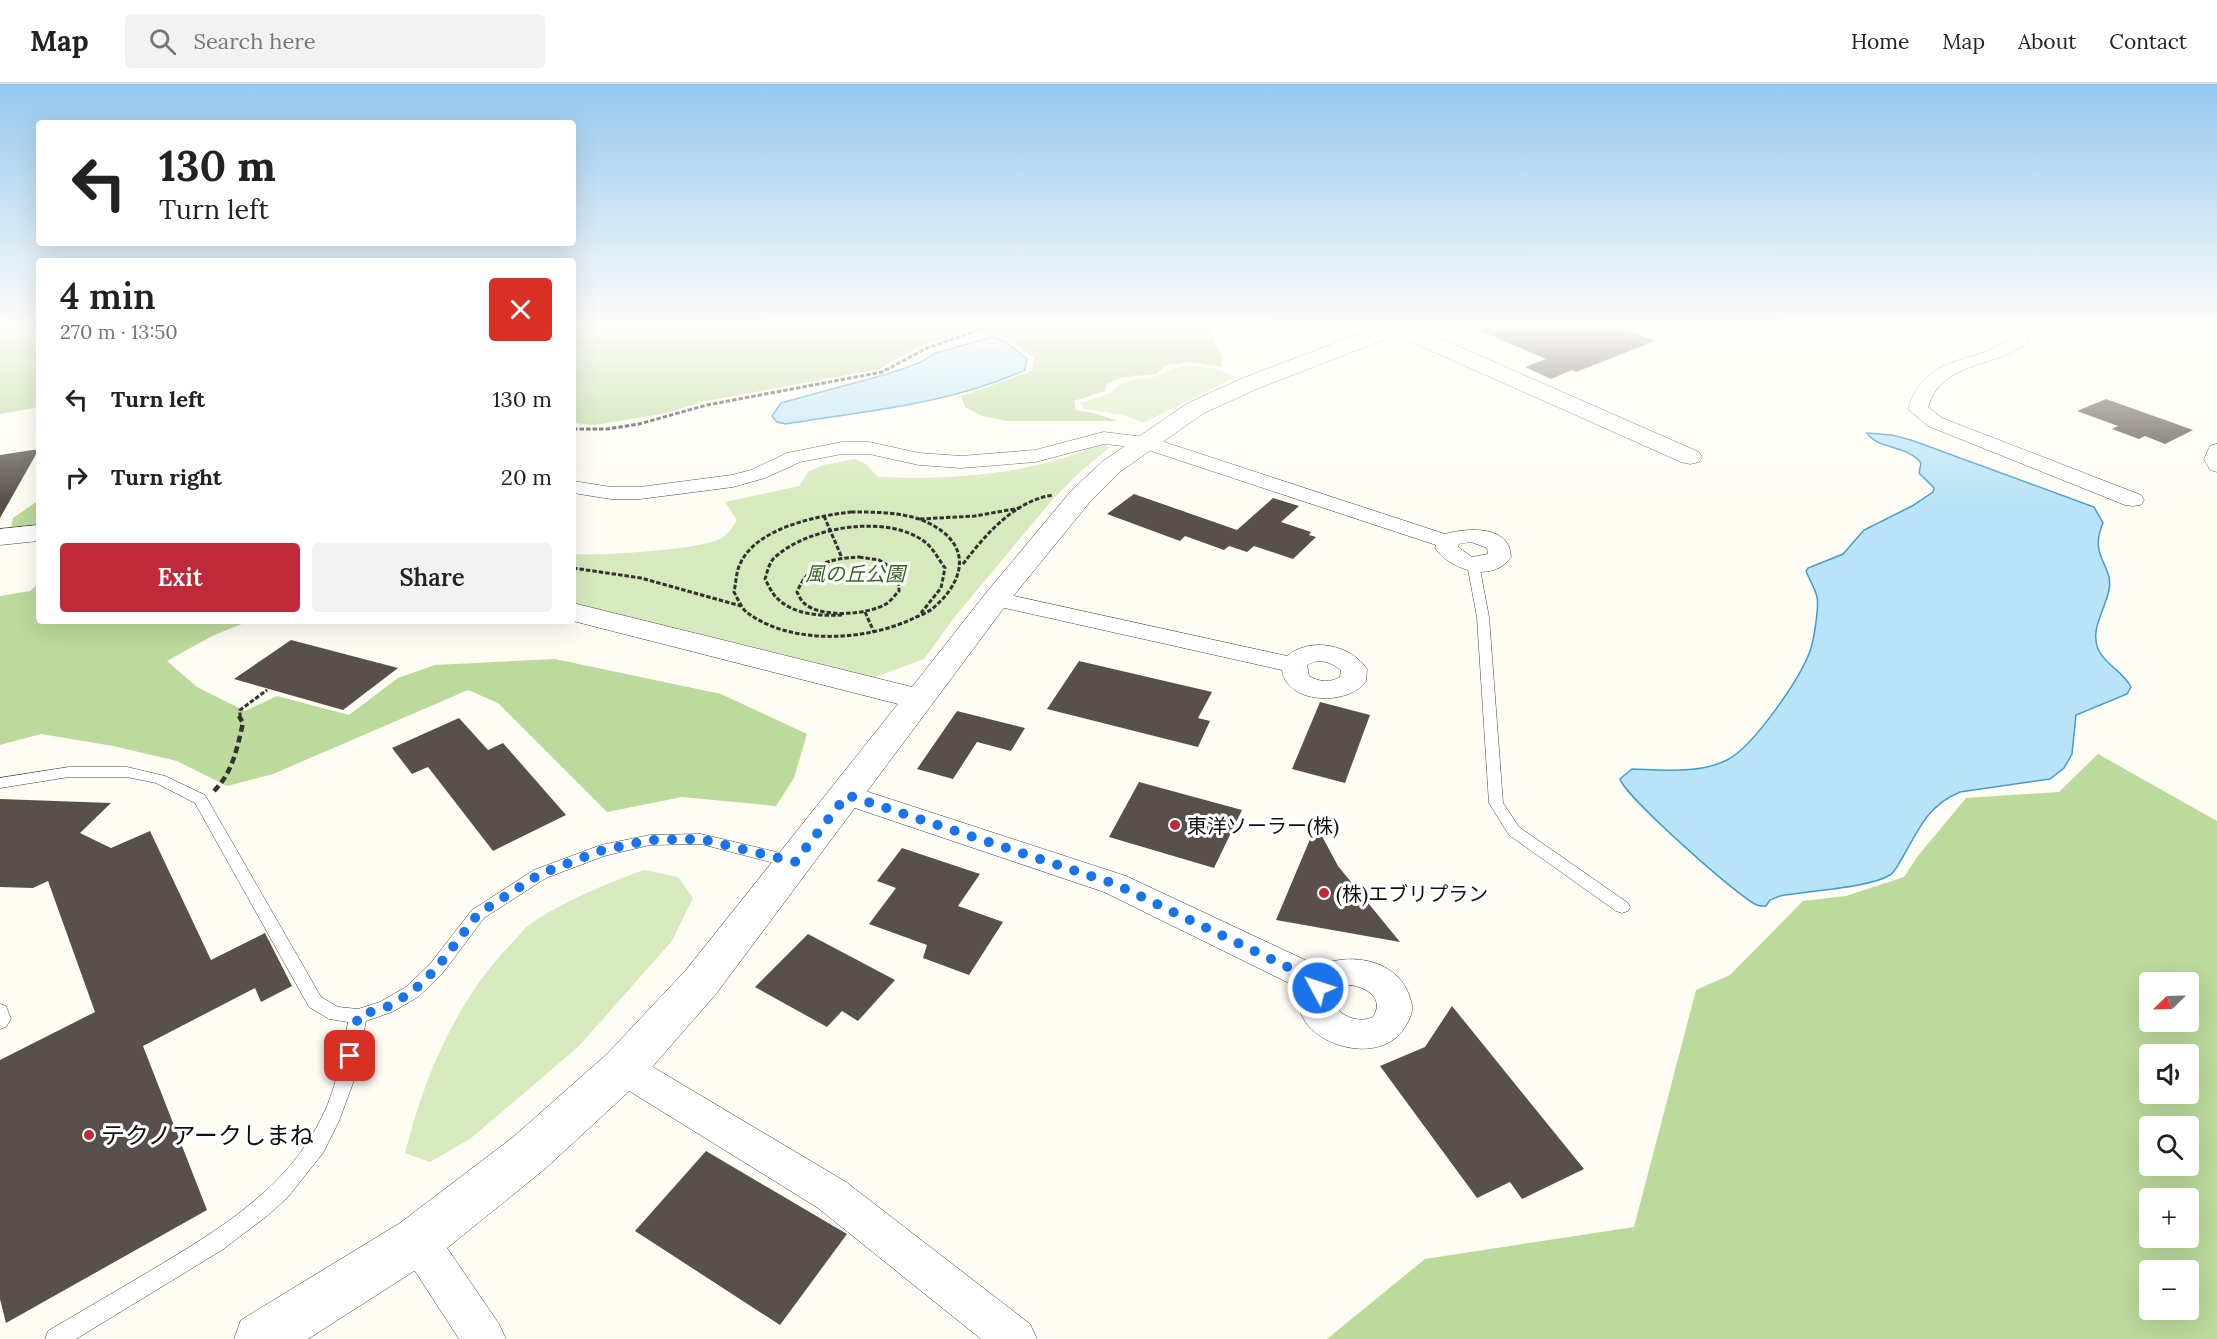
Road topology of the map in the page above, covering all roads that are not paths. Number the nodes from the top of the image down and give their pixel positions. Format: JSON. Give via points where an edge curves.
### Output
{"nodes":[{"id":1,"x":1250,"y":385,"type":"edge"},
{"id":2,"x":1527,"y":385,"type":"edge"},
{"id":3,"x":1931,"y":385,"type":"edge"},
{"id":4,"x":1145,"y":442,"type":"junction"},
{"id":5,"x":2217,"y":450,"type":"edge"},
{"id":6,"x":1690,"y":457,"type":"dead end"},
{"id":7,"x":2217,"y":466,"type":"edge"},
{"id":8,"x":576,"y":487,"type":"edge"},
{"id":9,"x":2133,"y":500,"type":"dead end"},
{"id":10,"x":36,"y":533,"type":"edge"},
{"id":11,"x":0,"y":537,"type":"edge"},
{"id":12,"x":1448,"y":542,"type":"junction"},
{"id":13,"x":1473,"y":564,"type":"junction"},
{"id":14,"x":996,"y":599,"type":"junction"},
{"id":15,"x":576,"y":613,"type":"edge"},
{"id":16,"x":1294,"y":665,"type":"dead end"},
{"id":17,"x":918,"y":699,"type":"junction"},
{"id":18,"x":0,"y":783,"type":"edge"},
{"id":19,"x":847,"y":795,"type":"junction"},
{"id":20,"x":795,"y":862,"type":"junction"},
{"id":21,"x":1622,"y":907,"type":"dead end"},
{"id":22,"x":1321,"y":983,"type":"dead end"},
{"id":23,"x":0,"y":1011,"type":"edge"},
{"id":24,"x":358,"y":1016,"type":"junction"},
{"id":25,"x":0,"y":1022,"type":"edge"},
{"id":26,"x":623,"y":1068,"type":"junction"},
{"id":27,"x":417,"y":1240,"type":"junction"},
{"id":28,"x":56,"y":1339,"type":"edge"},
{"id":29,"x":260,"y":1339,"type":"edge"},
{"id":30,"x":484,"y":1339,"type":"edge"},
{"id":31,"x":1015,"y":1339,"type":"edge"}],
"edges":[{"from":1,"to":4,"type":"street","via":[[1196,408]]},
{"from":2,"to":6,"type":"street"},
{"from":3,"to":9,"type":"street","via":[[1918,409],[1935,422]]},
{"from":4,"to":8,"type":"street","via":[[1104,438],[1035,456],[961,462],[919,459],[869,448],[842,448],[794,457],[733,481],[640,493]]},
{"from":4,"to":12,"type":"street"},
{"from":4,"to":14,"type":"street","via":[[1080,496]]},
{"from":5,"to":7,"type":"street"},
{"from":10,"to":11,"type":"street"},
{"from":12,"to":13,"type":"street","via":[[1449,553]]},
{"from":12,"to":13,"type":"street","via":[[1471,535],[1488,539],[1499,547],[1500,557],[1496,560]]},
{"from":13,"to":21,"type":"lane","via":[[1483,617],[1496,803],[1514,831]]},
{"from":14,"to":16,"type":"street"},
{"from":14,"to":17,"type":"street"},
{"from":15,"to":17,"type":"street"},
{"from":17,"to":19,"type":"street"},
{"from":18,"to":24,"type":"lane","via":[[69,772],[127,772],[160,779],[201,799],[315,1002],[335,1014]]},
{"from":19,"to":20,"type":"street"},
{"from":19,"to":22,"type":"street","via":[[1115,884]]},
{"from":20,"to":24,"type":"lane","via":[[701,839],[650,840],[600,851],[540,874],[478,914],[436,969],[412,992],[387,1007]]},
{"from":20,"to":26,"type":"street","via":[[701,982]]},
{"from":23,"to":25,"type":"lane"},
{"from":24,"to":28,"type":"lane","via":[[341,1097],[330,1124],[291,1182],[227,1237]]},
{"from":26,"to":27,"type":"street","via":[[529,1153]]},
{"from":26,"to":31,"type":"street","via":[[832,1196]]},
{"from":27,"to":29,"type":"street"},
{"from":27,"to":30,"type":"street"}]}
